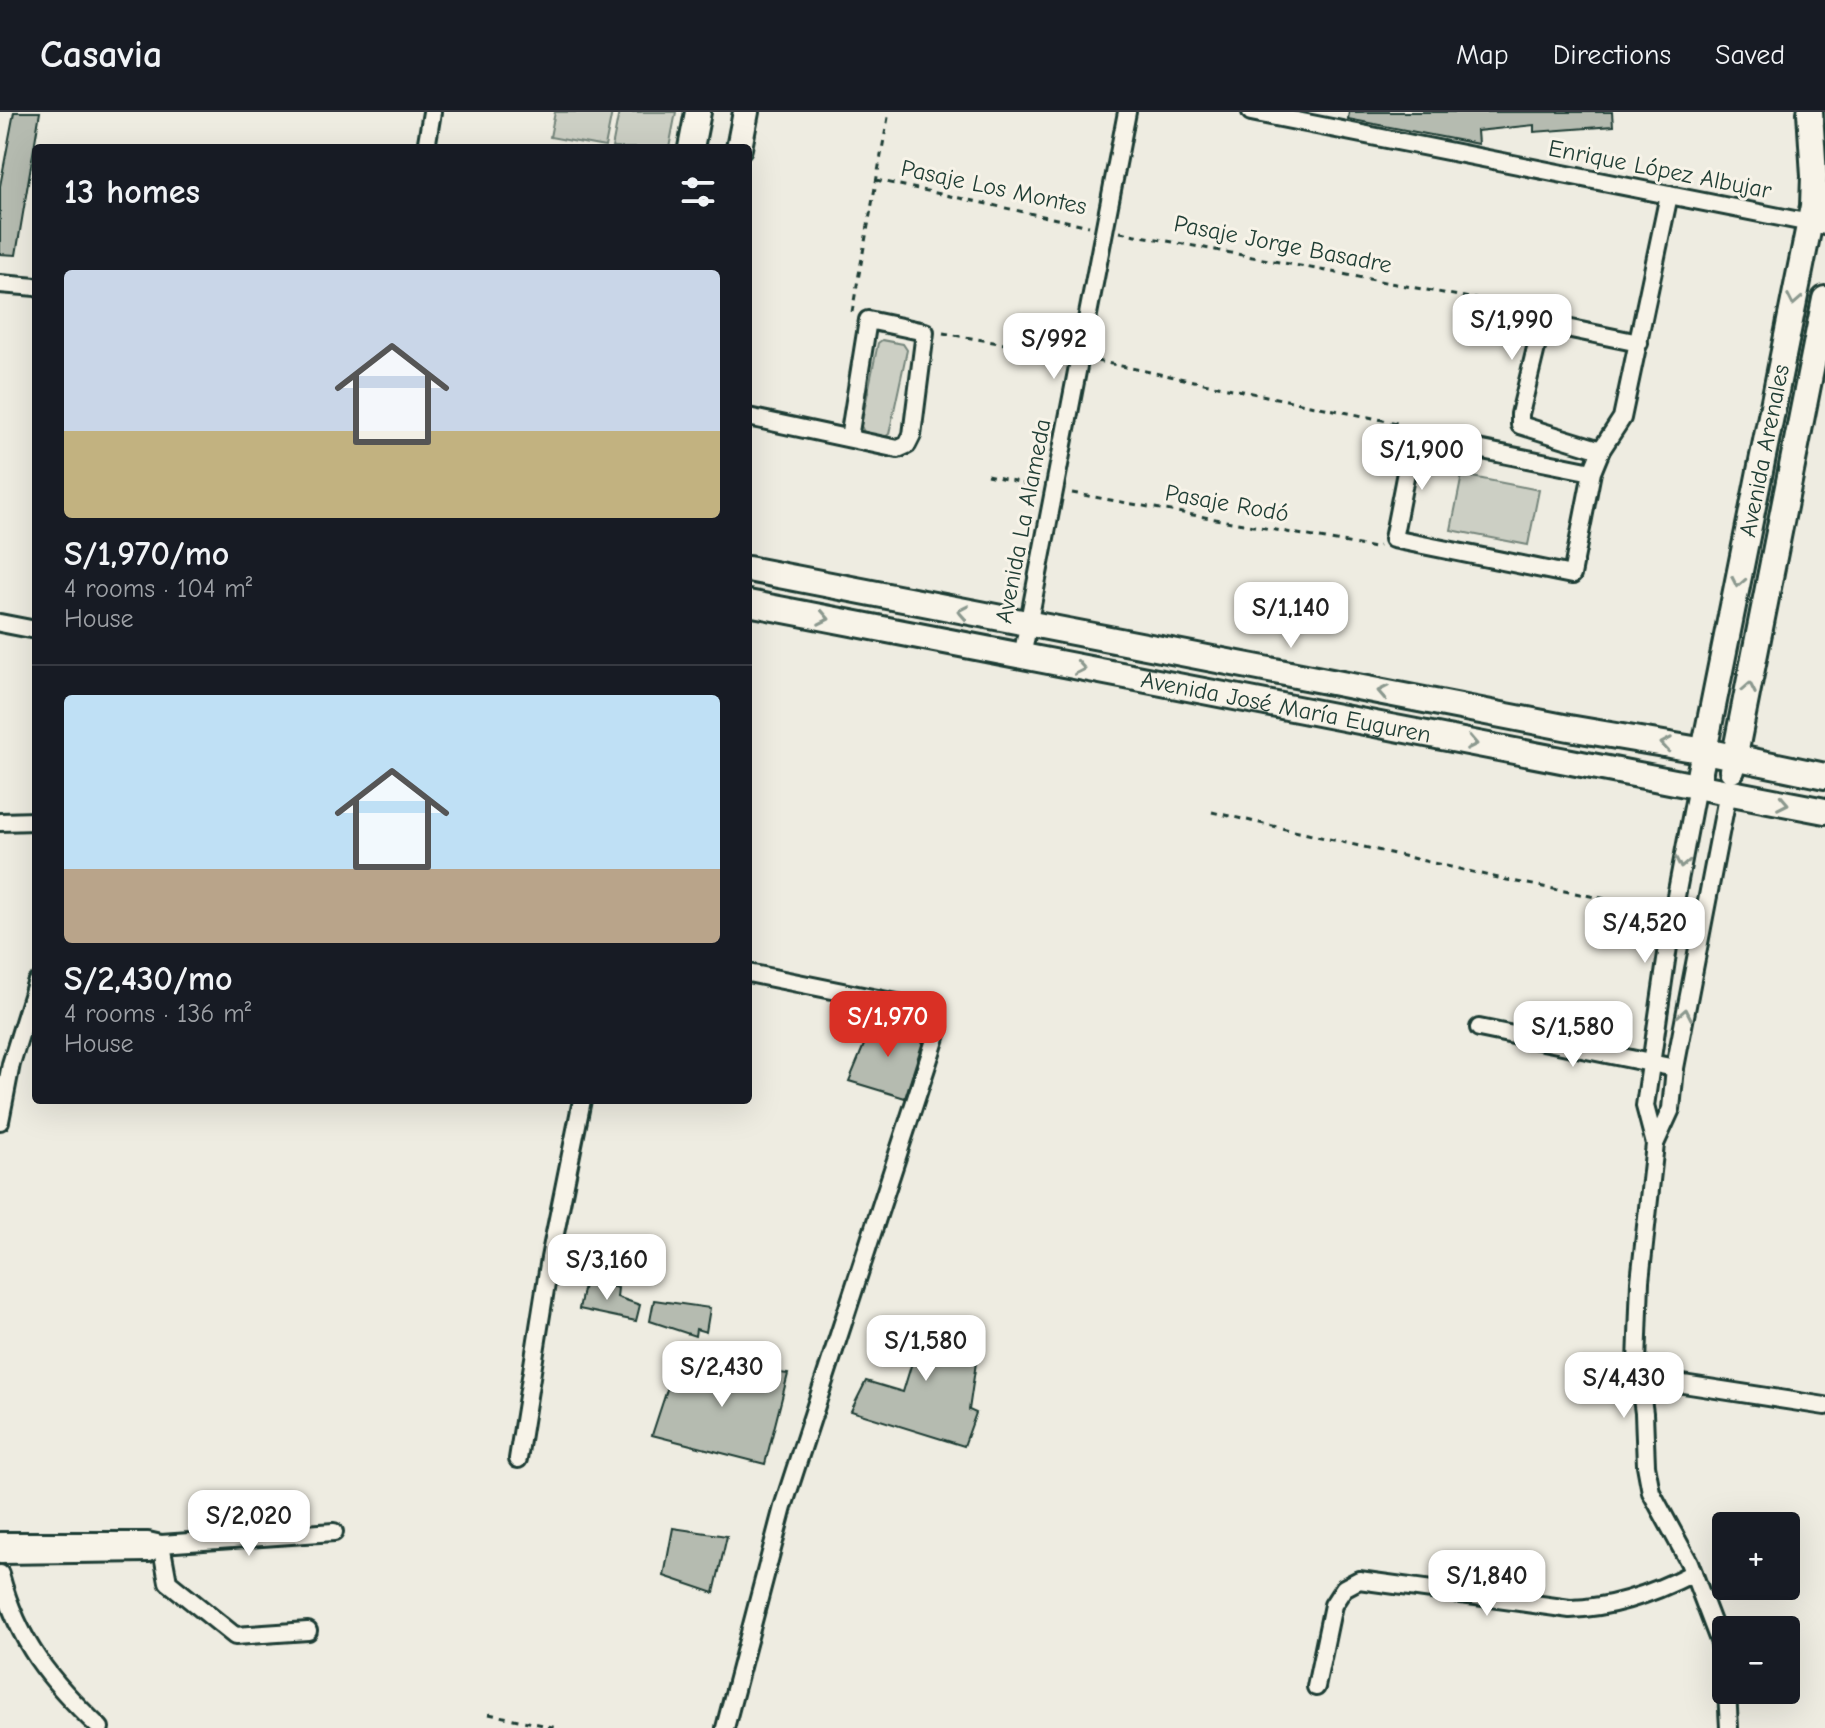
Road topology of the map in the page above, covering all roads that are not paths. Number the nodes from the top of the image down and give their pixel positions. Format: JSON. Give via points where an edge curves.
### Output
{"nodes":[{"id":1,"x":432,"y":112,"type":"edge"},
{"id":2,"x":698,"y":112,"type":"edge"},
{"id":3,"x":746,"y":112,"type":"edge"},
{"id":4,"x":1127,"y":112,"type":"edge"},
{"id":5,"x":1251,"y":112,"type":"edge"},
{"id":6,"x":1810,"y":112,"type":"edge"},
{"id":7,"x":427,"y":144,"type":"edge"},
{"id":8,"x":692,"y":144,"type":"edge"},
{"id":9,"x":740,"y":144,"type":"edge"},
{"id":10,"x":1669,"y":195,"type":"junction"},
{"id":11,"x":1817,"y":224,"type":"edge"},
{"id":12,"x":0,"y":284,"type":"edge"},
{"id":13,"x":32,"y":287,"type":"edge"},
{"id":14,"x":1825,"y":299,"type":"edge"},
{"id":15,"x":1639,"y":343,"type":"junction"},
{"id":16,"x":1819,"y":362,"type":"edge"},
{"id":17,"x":752,"y":418,"type":"edge"},
{"id":18,"x":849,"y":438,"type":"junction"},
{"id":19,"x":1601,"y":450,"type":"junction"},
{"id":20,"x":1592,"y":472,"type":"junction"},
{"id":21,"x":752,"y":570,"type":"edge"},
{"id":22,"x":752,"y":604,"type":"edge"},
{"id":23,"x":0,"y":623,"type":"edge"},
{"id":24,"x":1027,"y":625,"type":"junction"},
{"id":25,"x":32,"y":629,"type":"edge"},
{"id":26,"x":1022,"y":657,"type":"junction"},
{"id":27,"x":1705,"y":751,"type":"junction"},
{"id":28,"x":1735,"y":757,"type":"junction"},
{"id":29,"x":1825,"y":776,"type":"edge"},
{"id":30,"x":1697,"y":786,"type":"junction"},
{"id":31,"x":1728,"y":792,"type":"junction"},
{"id":32,"x":1825,"y":811,"type":"edge"},
{"id":33,"x":32,"y":821,"type":"edge"},
{"id":34,"x":0,"y":822,"type":"edge"},
{"id":35,"x":752,"y":974,"type":"edge"},
{"id":36,"x":32,"y":996,"type":"edge"},
{"id":37,"x":1479,"y":1028,"type":"dead end"},
{"id":38,"x":1650,"y":1063,"type":"junction"},
{"id":39,"x":1675,"y":1068,"type":"junction"},
{"id":40,"x":581,"y":1104,"type":"edge"},
{"id":41,"x":0,"y":1121,"type":"edge"},
{"id":42,"x":1655,"y":1144,"type":"junction"},
{"id":43,"x":1638,"y":1377,"type":"junction"},
{"id":44,"x":1825,"y":1406,"type":"edge"},
{"id":45,"x":518,"y":1459,"type":"dead end"},
{"id":46,"x":334,"y":1532,"type":"dead end"},
{"id":47,"x":0,"y":1541,"type":"edge"},
{"id":48,"x":161,"y":1544,"type":"junction"},
{"id":49,"x":0,"y":1555,"type":"edge"},
{"id":50,"x":1693,"y":1573,"type":"junction"},
{"id":51,"x":0,"y":1574,"type":"edge"},
{"id":52,"x":1712,"y":1622,"type":"edge"},
{"id":53,"x":308,"y":1631,"type":"dead end"},
{"id":54,"x":1316,"y":1687,"type":"dead end"},
{"id":55,"x":1728,"y":1704,"type":"edge"},
{"id":56,"x":100,"y":1728,"type":"edge"},
{"id":57,"x":725,"y":1728,"type":"edge"},
{"id":58,"x":1729,"y":1728,"type":"edge"}],
"edges":[{"from":1,"to":7,"type":"street"},
{"from":2,"to":8,"type":"street"},
{"from":3,"to":9,"type":"street"},
{"from":4,"to":24,"type":"street","name":"Avenida La Alameda"},
{"from":5,"to":10,"type":"street","name":"Enrique López Albujar"},
{"from":6,"to":11,"type":"street","name":"Avenida Arenales"},
{"from":10,"to":11,"type":"street","name":"Enrique López Albujar"},
{"from":10,"to":15,"type":"street"},
{"from":11,"to":27,"type":"street","name":"Avenida Arenales","one_way":true},
{"from":12,"to":13,"type":"street"},
{"from":14,"to":16,"type":"street","name":"Avenida Arenales"},
{"from":15,"to":19,"type":"street","via":[[1622,418]]},
{"from":15,"to":19,"type":"street","via":[[1542,323],[1520,425]]},
{"from":28,"to":16,"type":"street","name":"Avenida Arenales","one_way":true},
{"from":17,"to":18,"type":"street"},
{"from":18,"to":18,"type":"street","via":[[868,320],[925,332],[907,445],[898,449]]},
{"from":19,"to":20,"type":"street"},
{"from":20,"to":20,"type":"street","via":[[1572,575],[1393,539],[1413,436]]},
{"from":24,"to":21,"type":"street","name":"Avenida José María Euguren","one_way":true},
{"from":22,"to":26,"type":"street","name":"Avenida José María Euguren","one_way":true},
{"from":23,"to":25,"type":"street"},
{"from":24,"to":26,"type":"street","name":"Avenida La Alameda"},
{"from":27,"to":24,"type":"street","name":"Avenida José María Euguren","one_way":true},
{"from":26,"to":30,"type":"street","name":"Avenida José María Euguren","one_way":true},
{"from":27,"to":28,"type":"street","name":"Avenida José María Euguren"},
{"from":27,"to":30,"type":"street","name":"Avenida Arenales"},
{"from":28,"to":29,"type":"street","name":"Avenida José María Euguren"},
{"from":28,"to":31,"type":"street","name":"Avenida Arenales"},
{"from":30,"to":31,"type":"street","name":"Avenida José María Euguren"},
{"from":30,"to":38,"type":"street","one_way":true},
{"from":31,"to":32,"type":"street","name":"Avenida José María Euguren","one_way":true},
{"from":39,"to":31,"type":"street","one_way":true},
{"from":33,"to":34,"type":"street"},
{"from":35,"to":57,"type":"street","via":[[922,1008],[936,1020],[937,1034],[783,1507]]},
{"from":36,"to":41,"type":"street"},
{"from":37,"to":38,"type":"street"},
{"from":38,"to":39,"type":"street"},
{"from":38,"to":42,"type":"street","via":[[1645,1106]]},
{"from":39,"to":42,"type":"street","via":[[1671,1109]]},
{"from":40,"to":45,"type":"street"},
{"from":42,"to":43,"type":"street","via":[[1640,1281]]},
{"from":43,"to":44,"type":"street"},
{"from":43,"to":50,"type":"street","via":[[1651,1492]]},
{"from":46,"to":48,"type":"street"},
{"from":47,"to":48,"type":"street"},
{"from":48,"to":49,"type":"street","via":[[149,1553]]},
{"from":48,"to":53,"type":"street","via":[[168,1582],[235,1636]]},
{"from":50,"to":52,"type":"street"},
{"from":50,"to":54,"type":"street","via":[[1600,1609],[1359,1580],[1344,1588],[1333,1605]]},
{"from":51,"to":56,"type":"street","via":[[16,1622],[38,1662]]},
{"from":55,"to":58,"type":"street"}]}
